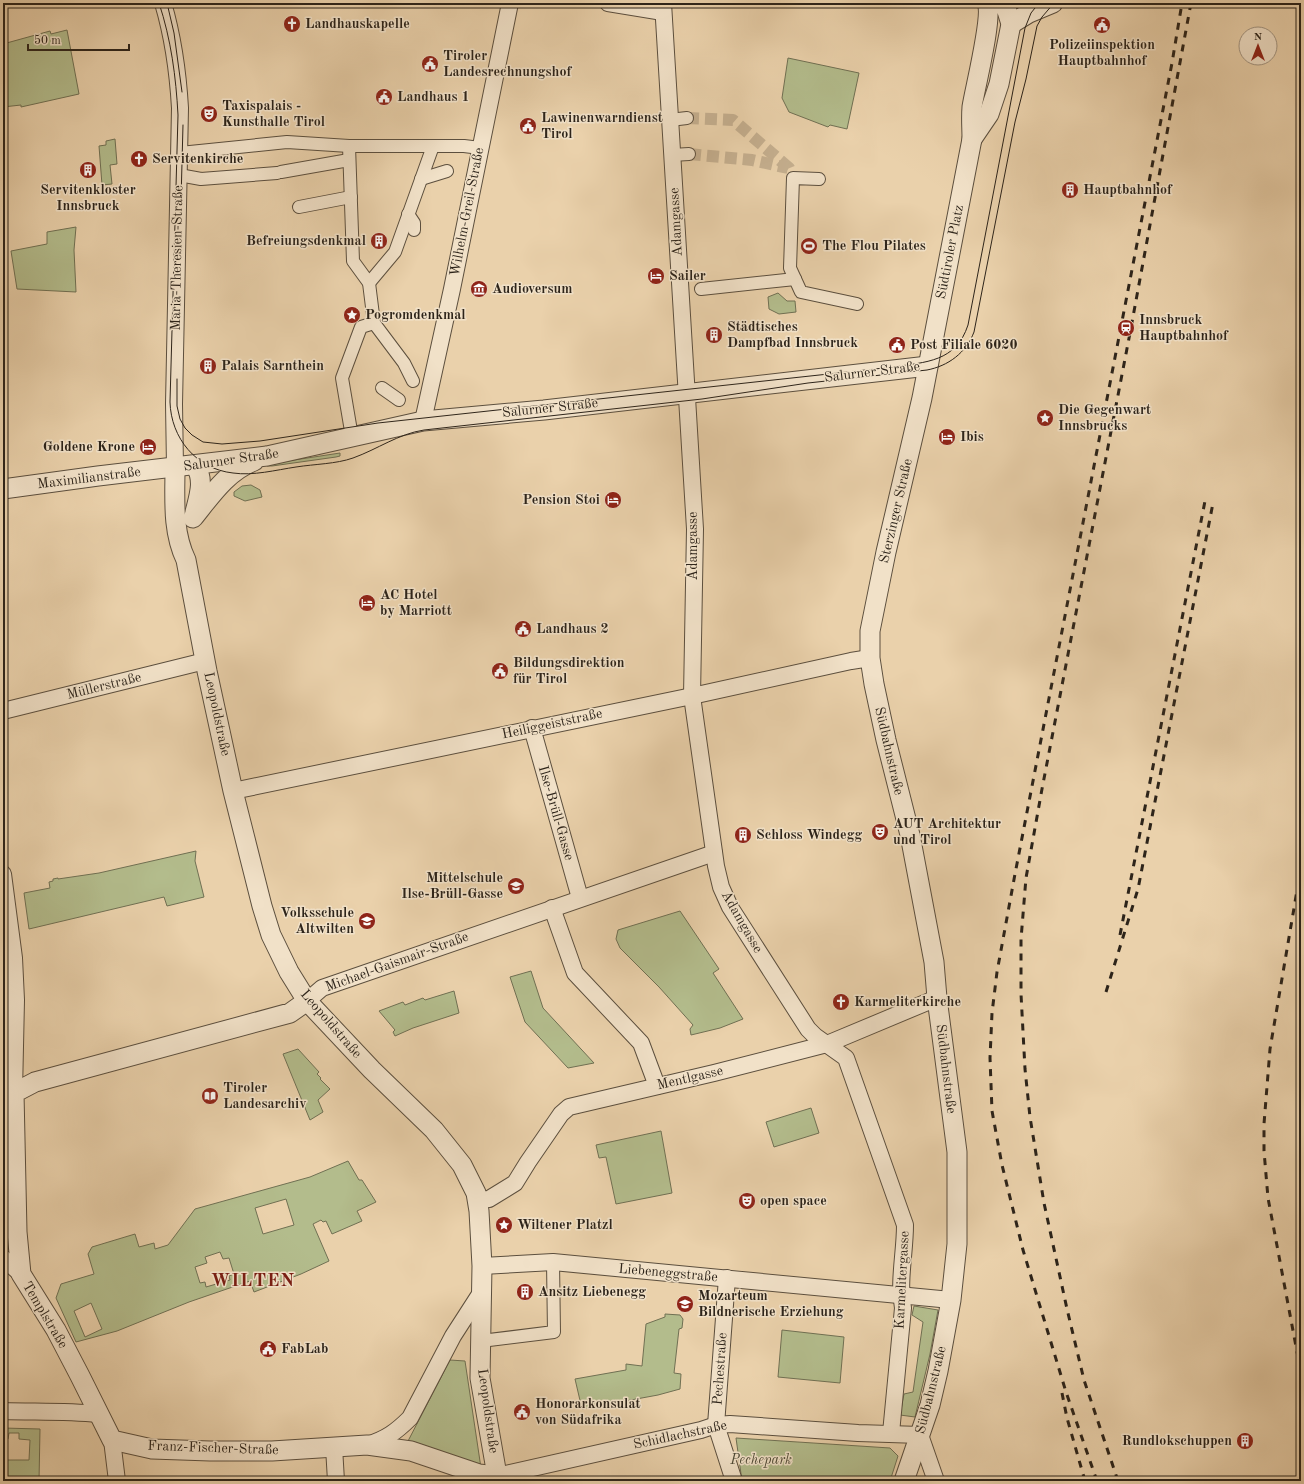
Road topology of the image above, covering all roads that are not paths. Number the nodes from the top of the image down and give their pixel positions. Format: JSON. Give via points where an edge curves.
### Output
{"nodes":[{"id":1,"x":163,"y":3,"type":"edge"},
{"id":2,"x":510,"y":3,"type":"edge"},
{"id":3,"x":608,"y":3,"type":"edge"},
{"id":4,"x":987,"y":3,"type":"edge"},
{"id":5,"x":1027,"y":3,"type":"edge"},
{"id":6,"x":1053,"y":3,"type":"edge"},
{"id":7,"x":663,"y":8,"type":"edge"},
{"id":8,"x":1007,"y":12,"type":"edge"},
{"id":9,"x":987,"y":24,"type":"junction"},
{"id":10,"x":687,"y":118,"type":"tunnel mouth"},
{"id":11,"x":670,"y":120,"type":"junction"},
{"id":12,"x":379,"y":134,"type":"dead end"},
{"id":13,"x":972,"y":139,"type":"junction"},
{"id":14,"x":349,"y":146,"type":"junction"},
{"id":15,"x":380,"y":146,"type":"junction"},
{"id":16,"x":433,"y":146,"type":"junction"},
{"id":17,"x":480,"y":148,"type":"junction"},
{"id":18,"x":180,"y":153,"type":"junction"},
{"id":19,"x":689,"y":154,"type":"tunnel mouth"},
{"id":20,"x":672,"y":156,"type":"junction"},
{"id":21,"x":349,"y":160,"type":"junction"},
{"id":22,"x":447,"y":171,"type":"dead end"},
{"id":23,"x":179,"y":175,"type":"junction"},
{"id":24,"x":421,"y":179,"type":"junction"},
{"id":25,"x":818,"y":179,"type":"dead end"},
{"id":26,"x":351,"y":197,"type":"junction"},
{"id":27,"x":299,"y":207,"type":"dead end"},
{"id":28,"x":408,"y":214,"type":"junction"},
{"id":29,"x":414,"y":230,"type":"dead end"},
{"id":30,"x":795,"y":279,"type":"junction"},
{"id":31,"x":369,"y":283,"type":"junction"},
{"id":32,"x":701,"y":289,"type":"dead end"},
{"id":33,"x":857,"y":304,"type":"dead end"},
{"id":34,"x":374,"y":322,"type":"junction"},
{"id":35,"x":928,"y":366,"type":"junction"},
{"id":36,"x":413,"y":382,"type":"dead end"},
{"id":37,"x":382,"y":388,"type":"dead end"},
{"id":38,"x":686,"y":393,"type":"junction"},
{"id":39,"x":399,"y":400,"type":"dead end"},
{"id":40,"x":423,"y":421,"type":"junction"},
{"id":41,"x":352,"y":437,"type":"junction"},
{"id":42,"x":268,"y":456,"type":"junction"},
{"id":43,"x":195,"y":465,"type":"junction"},
{"id":44,"x":175,"y":467,"type":"junction"},
{"id":45,"x":3,"y":489,"type":"edge"},
{"id":46,"x":193,"y":518,"type":"junction"},
{"id":47,"x":186,"y":560,"type":"junction"},
{"id":48,"x":870,"y":658,"type":"junction"},
{"id":49,"x":205,"y":661,"type":"junction"},
{"id":50,"x":692,"y":696,"type":"junction"},
{"id":51,"x":3,"y":711,"type":"edge"},
{"id":52,"x":532,"y":728,"type":"junction"},
{"id":53,"x":233,"y":791,"type":"junction"},
{"id":54,"x":714,"y":853,"type":"junction"},
{"id":55,"x":3,"y":874,"type":"edge"},
{"id":56,"x":580,"y":898,"type":"junction"},
{"id":57,"x":552,"y":908,"type":"junction"},
{"id":58,"x":937,"y":998,"type":"junction"},
{"id":59,"x":307,"y":1001,"type":"junction"},
{"id":60,"x":827,"y":1044,"type":"junction"},
{"id":61,"x":658,"y":1086,"type":"junction"},
{"id":62,"x":14,"y":1093,"type":"junction"},
{"id":63,"x":478,"y":1200,"type":"junction"},
{"id":64,"x":3,"y":1258,"type":"edge"},
{"id":65,"x":553,"y":1262,"type":"junction"},
{"id":66,"x":482,"y":1266,"type":"junction"},
{"id":67,"x":21,"y":1274,"type":"junction"},
{"id":68,"x":727,"y":1278,"type":"junction"},
{"id":69,"x":482,"y":1292,"type":"junction"},
{"id":70,"x":900,"y":1295,"type":"junction"},
{"id":71,"x":951,"y":1300,"type":"junction"},
{"id":72,"x":481,"y":1341,"type":"junction"},
{"id":73,"x":3,"y":1412,"type":"edge"},
{"id":74,"x":98,"y":1414,"type":"junction"},
{"id":75,"x":716,"y":1425,"type":"junction"},
{"id":76,"x":891,"y":1433,"type":"junction"},
{"id":77,"x":920,"y":1434,"type":"junction"},
{"id":78,"x":112,"y":1440,"type":"junction"},
{"id":79,"x":367,"y":1445,"type":"junction"},
{"id":80,"x":334,"y":1447,"type":"junction"},
{"id":81,"x":498,"y":1479,"type":"edge"},
{"id":82,"x":116,"y":1481,"type":"edge"},
{"id":83,"x":336,"y":1481,"type":"edge"},
{"id":84,"x":734,"y":1481,"type":"edge"},
{"id":85,"x":904,"y":1481,"type":"edge"},
{"id":86,"x":936,"y":1481,"type":"edge"}],
"edges":[{"from":1,"to":18,"type":"street","name":"Maria-Theresien-Straße","via":[[179,83]]},
{"from":2,"to":17,"type":"street","name":"Wilhelm-Greil-Straße"},
{"from":3,"to":7,"type":"street"},
{"from":4,"to":9,"type":"street","name":"Südtiroler Platz"},
{"from":5,"to":8,"type":"street"},
{"from":6,"to":8,"type":"street","via":[[1029,13]]},
{"from":7,"to":11,"type":"street","name":"Adamgasse"},
{"from":8,"to":9,"type":"street","via":[[996,16]]},
{"from":8,"to":13,"type":"street","name":"Südtiroler Platz","via":[[996,96],[989,114]]},
{"from":9,"to":13,"type":"street","name":"Südtiroler Platz","via":[[972,108]]},
{"from":10,"to":11,"type":"street"},
{"from":11,"to":20,"type":"street","name":"Adamgasse"},
{"from":12,"to":15,"type":"street"},
{"from":13,"to":35,"type":"street","name":"Südtiroler Platz"},
{"from":14,"to":15,"type":"street"},
{"from":14,"to":18,"type":"street","via":[[294,145]]},
{"from":14,"to":21,"type":"street"},
{"from":15,"to":16,"type":"street"},
{"from":16,"to":17,"type":"street"},
{"from":16,"to":24,"type":"street"},
{"from":17,"to":40,"type":"street","name":"Wilhelm-Greil-Straße"},
{"from":18,"to":23,"type":"street","name":"Maria-Theresien-Straße"},
{"from":19,"to":20,"type":"street"},
{"from":20,"to":38,"type":"street","name":"Adamgasse"},
{"from":21,"to":23,"type":"street","via":[[283,172],[201,180]]},
{"from":21,"to":26,"type":"street"},
{"from":22,"to":24,"type":"street"},
{"from":23,"to":44,"type":"street","name":"Maria-Theresien-Straße"},
{"from":24,"to":28,"type":"street"},
{"from":25,"to":30,"type":"street","via":[[793,178],[790,268]]},
{"from":26,"to":27,"type":"street"},
{"from":26,"to":31,"type":"street","via":[[353,261]]},
{"from":28,"to":29,"type":"street","via":[[414,222]]},
{"from":28,"to":31,"type":"street","via":[[395,252]]},
{"from":30,"to":32,"type":"street"},
{"from":30,"to":33,"type":"street","via":[[801,292]]},
{"from":31,"to":34,"type":"street"},
{"from":34,"to":36,"type":"street","via":[[404,363]]},
{"from":34,"to":41,"type":"street","via":[[361,327],[342,378]]},
{"from":35,"to":38,"type":"street","name":"Salurner Straße"},
{"from":35,"to":48,"type":"street","name":"Sterzinger Straße","via":[[872,620]]},
{"from":37,"to":39,"type":"street"},
{"from":38,"to":40,"type":"street","name":"Salurner Straße"},
{"from":38,"to":50,"type":"street","name":"Adamgasse","via":[[695,529]]},
{"from":40,"to":41,"type":"street","name":"Salurner Straße"},
{"from":41,"to":42,"type":"street","name":"Salurner Straße"},
{"from":42,"to":43,"type":"street","name":"Salurner Straße"},
{"from":42,"to":46,"type":"street","name":"Leopoldstraße","via":[[243,465],[234,472],[220,484]]},
{"from":43,"to":44,"type":"street","name":"Salurner Straße"},
{"from":43,"to":46,"type":"street","name":"Leopoldstraße","via":[[199,470],[201,491]]},
{"from":44,"to":45,"type":"street","name":"Maximilianstraße"},
{"from":44,"to":47,"type":"street","name":"Leopoldstraße","via":[[177,533]]},
{"from":46,"to":47,"type":"street","name":"Leopoldstraße"},
{"from":47,"to":49,"type":"street","name":"Leopoldstraße"},
{"from":48,"to":50,"type":"street","name":"Heiliggeiststraße"},
{"from":48,"to":58,"type":"street","name":"Südbahnstraße","via":[[886,740],[910,835],[934,962]]},
{"from":49,"to":51,"type":"street","name":"Müllerstraße"},
{"from":49,"to":53,"type":"street","name":"Leopoldstraße"},
{"from":50,"to":52,"type":"street","name":"Heiliggeiststraße"},
{"from":50,"to":54,"type":"street","name":"Adamgasse"},
{"from":52,"to":53,"type":"street","name":"Heiliggeiststraße"},
{"from":52,"to":56,"type":"street","name":"Ilse-Brüll-Gasse"},
{"from":53,"to":59,"type":"street","name":"Leopoldstraße","via":[[271,935],[288,972]]},
{"from":54,"to":56,"type":"street","name":"Michael-Gaismair-Straße"},
{"from":54,"to":60,"type":"street","name":"Adamgasse","via":[[721,887],[730,907],[808,1029]]},
{"from":55,"to":62,"type":"street","name":"Templstraße","via":[[14,958]]},
{"from":56,"to":57,"type":"street","name":"Michael-Gaismair-Straße"},
{"from":57,"to":59,"type":"street","name":"Michael-Gaismair-Straße","via":[[322,988]]},
{"from":57,"to":61,"type":"street","via":[[575,973],[641,1043]]},
{"from":58,"to":60,"type":"street","name":"Mentlgasse"},
{"from":58,"to":71,"type":"street","name":"Südbahnstraße","via":[[957,1152],[957,1244]]},
{"from":59,"to":62,"type":"street","name":"Michael-Gaismair-Straße","via":[[290,1012],[35,1082]]},
{"from":59,"to":63,"type":"street","name":"Leopoldstraße","via":[[372,1070],[434,1130],[462,1165]]},
{"from":60,"to":61,"type":"street","name":"Mentlgasse"},
{"from":60,"to":70,"type":"street","name":"Karmelitergasse","via":[[846,1058],[905,1225]]},
{"from":61,"to":63,"type":"street","name":"Mentlgasse","via":[[567,1109],[561,1114],[515,1183],[488,1199]]},
{"from":62,"to":67,"type":"street","name":"Templstraße","via":[[17,1232]]},
{"from":63,"to":66,"type":"street","name":"Leopoldstraße"},
{"from":64,"to":67,"type":"street"},
{"from":65,"to":66,"type":"street","name":"Liebeneggstraße"},
{"from":65,"to":68,"type":"street","name":"Liebeneggstraße"},
{"from":65,"to":72,"type":"street","via":[[554,1332]]},
{"from":66,"to":69,"type":"street","name":"Leopoldstraße"},
{"from":67,"to":74,"type":"street","name":"Templstraße","via":[[56,1330]]},
{"from":68,"to":70,"type":"street","name":"Liebeneggstraße"},
{"from":68,"to":75,"type":"street","name":"Pechestraße"},
{"from":69,"to":72,"type":"street","name":"Leopoldstraße"},
{"from":69,"to":79,"type":"street","name":"Franz-Fischer-Straße","via":[[453,1336],[410,1418],[384,1439]]},
{"from":70,"to":71,"type":"street","name":"Liebeneggstraße"},
{"from":70,"to":76,"type":"street","name":"Karmelitergasse","via":[[903,1308]]},
{"from":71,"to":77,"type":"street","name":"Südbahnstraße","via":[[938,1371]]},
{"from":72,"to":81,"type":"street","name":"Leopoldstraße","via":[[480,1378]]},
{"from":73,"to":74,"type":"street"},
{"from":74,"to":78,"type":"street"},
{"from":75,"to":76,"type":"street","name":"Schidlachstraße"},
{"from":75,"to":81,"type":"street","name":"Schidlachstraße"},
{"from":75,"to":84,"type":"street","name":"Pechestraße"},
{"from":76,"to":77,"type":"street"},
{"from":77,"to":85,"type":"street","name":"Südbahnstraße"},
{"from":77,"to":86,"type":"street"},
{"from":78,"to":80,"type":"street","name":"Franz-Fischer-Straße","via":[[152,1449],[210,1451]]},
{"from":78,"to":82,"type":"street"},
{"from":79,"to":80,"type":"street","name":"Franz-Fischer-Straße"},
{"from":79,"to":81,"type":"street","name":"Franz-Fischer-Straße","via":[[411,1451]]},
{"from":80,"to":83,"type":"street"}]}
